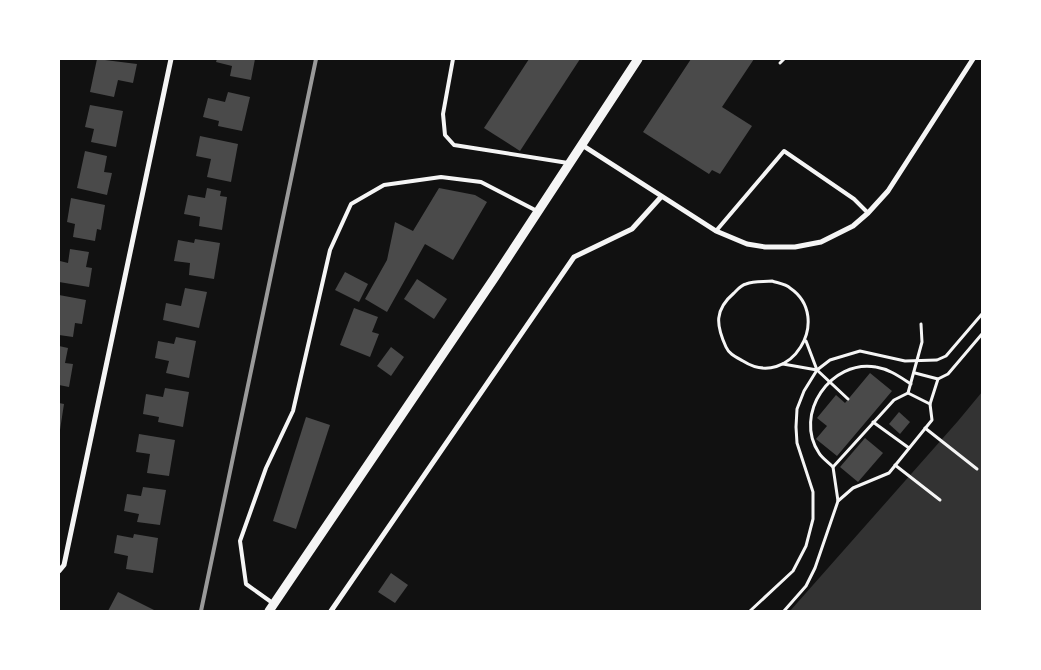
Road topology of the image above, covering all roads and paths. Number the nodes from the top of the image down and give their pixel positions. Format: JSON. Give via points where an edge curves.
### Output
{"nodes":[{"id":1,"x":171,"y":59,"type":"edge"},
{"id":2,"x":453,"y":59,"type":"edge"},
{"id":3,"x":638,"y":59,"type":"edge"},
{"id":4,"x":784,"y":59,"type":"edge"},
{"id":5,"x":973,"y":59,"type":"edge"},
{"id":6,"x":780,"y":63,"type":"dead end"},
{"id":7,"x":582,"y":146,"type":"junction"},
{"id":8,"x":570,"y":163,"type":"junction"},
{"id":9,"x":661,"y":197,"type":"junction"},
{"id":10,"x":538,"y":212,"type":"junction"},
{"id":11,"x":868,"y":213,"type":"junction"},
{"id":12,"x":716,"y":231,"type":"junction"},
{"id":13,"x":982,"y":314,"type":"edge"},
{"id":14,"x":921,"y":324,"type":"dead end"},
{"id":15,"x":982,"y":334,"type":"edge"},
{"id":16,"x":806,"y":340,"type":"junction"},
{"id":17,"x":918,"y":362,"type":"junction"},
{"id":18,"x":783,"y":364,"type":"junction"},
{"id":19,"x":817,"y":370,"type":"junction"},
{"id":20,"x":915,"y":373,"type":"junction"},
{"id":21,"x":938,"y":379,"type":"junction"},
{"id":22,"x":830,"y":381,"type":"junction"},
{"id":23,"x":911,"y":384,"type":"junction"},
{"id":24,"x":908,"y":393,"type":"junction"},
{"id":25,"x":848,"y":399,"type":"dead end"},
{"id":26,"x":930,"y":404,"type":"junction"},
{"id":27,"x":873,"y":422,"type":"junction"},
{"id":28,"x":925,"y":428,"type":"junction"},
{"id":29,"x":909,"y":448,"type":"junction"},
{"id":30,"x":895,"y":465,"type":"junction"},
{"id":31,"x":833,"y":466,"type":"junction"},
{"id":32,"x":977,"y":469,"type":"dead end"},
{"id":33,"x":940,"y":500,"type":"dead end"},
{"id":34,"x":838,"y":501,"type":"junction"},
{"id":35,"x":59,"y":571,"type":"edge"},
{"id":36,"x":271,"y":608,"type":"edge"},
{"id":37,"x":331,"y":611,"type":"edge"},
{"id":38,"x":750,"y":611,"type":"edge"},
{"id":39,"x":784,"y":611,"type":"edge"}],
"edges":[{"from":1,"to":35,"type":"street","via":[[64,565]]},
{"from":2,"to":8,"type":"lane","via":[[443,114],[445,135],[454,145]]},
{"from":3,"to":7,"type":"street"},
{"from":4,"to":6,"type":"path"},
{"from":5,"to":11,"type":"street","via":[[888,191]]},
{"from":7,"to":8,"type":"street"},
{"from":7,"to":9,"type":"street"},
{"from":8,"to":10,"type":"street"},
{"from":9,"to":12,"type":"street"},
{"from":9,"to":37,"type":"street","via":[[632,229],[574,257]]},
{"from":10,"to":36,"type":"street"},
{"from":10,"to":36,"type":"lane","via":[[481,182],[441,177],[384,185],[351,204],[330,250],[293,411],[266,468],[240,541],[246,584]]},
{"from":11,"to":12,"type":"street","via":[[838,235],[795,247],[747,244]]},
{"from":11,"to":12,"type":"lane","via":[[854,199],[784,151]]},
{"from":13,"to":17,"type":"path","via":[[946,356]]},
{"from":14,"to":17,"type":"path"},
{"from":15,"to":21,"type":"path","via":[[948,374]]},
{"from":16,"to":18,"type":"path"},
{"from":16,"to":18,"type":"path","via":[[808,319],[802,300],[790,288],[772,281],[744,284],[722,302],[717,327],[728,352],[750,366],[768,369]]},
{"from":16,"to":19,"type":"path"},
{"from":17,"to":19,"type":"path","via":[[860,351],[830,360]]},
{"from":17,"to":20,"type":"path"},
{"from":18,"to":19,"type":"path"},
{"from":19,"to":22,"type":"path"},
{"from":19,"to":38,"type":"path","via":[[797,409],[797,444],[814,492],[813,519],[806,546],[793,571]]},
{"from":20,"to":21,"type":"path"},
{"from":20,"to":23,"type":"path"},
{"from":21,"to":26,"type":"path"},
{"from":22,"to":23,"type":"path","via":[[852,369],[870,367],[889,371]]},
{"from":22,"to":25,"type":"path"},
{"from":22,"to":31,"type":"path","via":[[818,395],[811,425],[814,444]]},
{"from":23,"to":24,"type":"path"},
{"from":24,"to":26,"type":"path"},
{"from":24,"to":27,"type":"path","via":[[894,400]]},
{"from":26,"to":28,"type":"path","via":[[932,420]]},
{"from":27,"to":29,"type":"path"},
{"from":27,"to":31,"type":"path"},
{"from":28,"to":29,"type":"path"},
{"from":28,"to":32,"type":"path"},
{"from":29,"to":30,"type":"path"},
{"from":30,"to":33,"type":"path"},
{"from":30,"to":34,"type":"path","via":[[889,473],[853,488]]},
{"from":31,"to":34,"type":"path"},
{"from":34,"to":39,"type":"path","via":[[815,568],[806,586]]}]}
